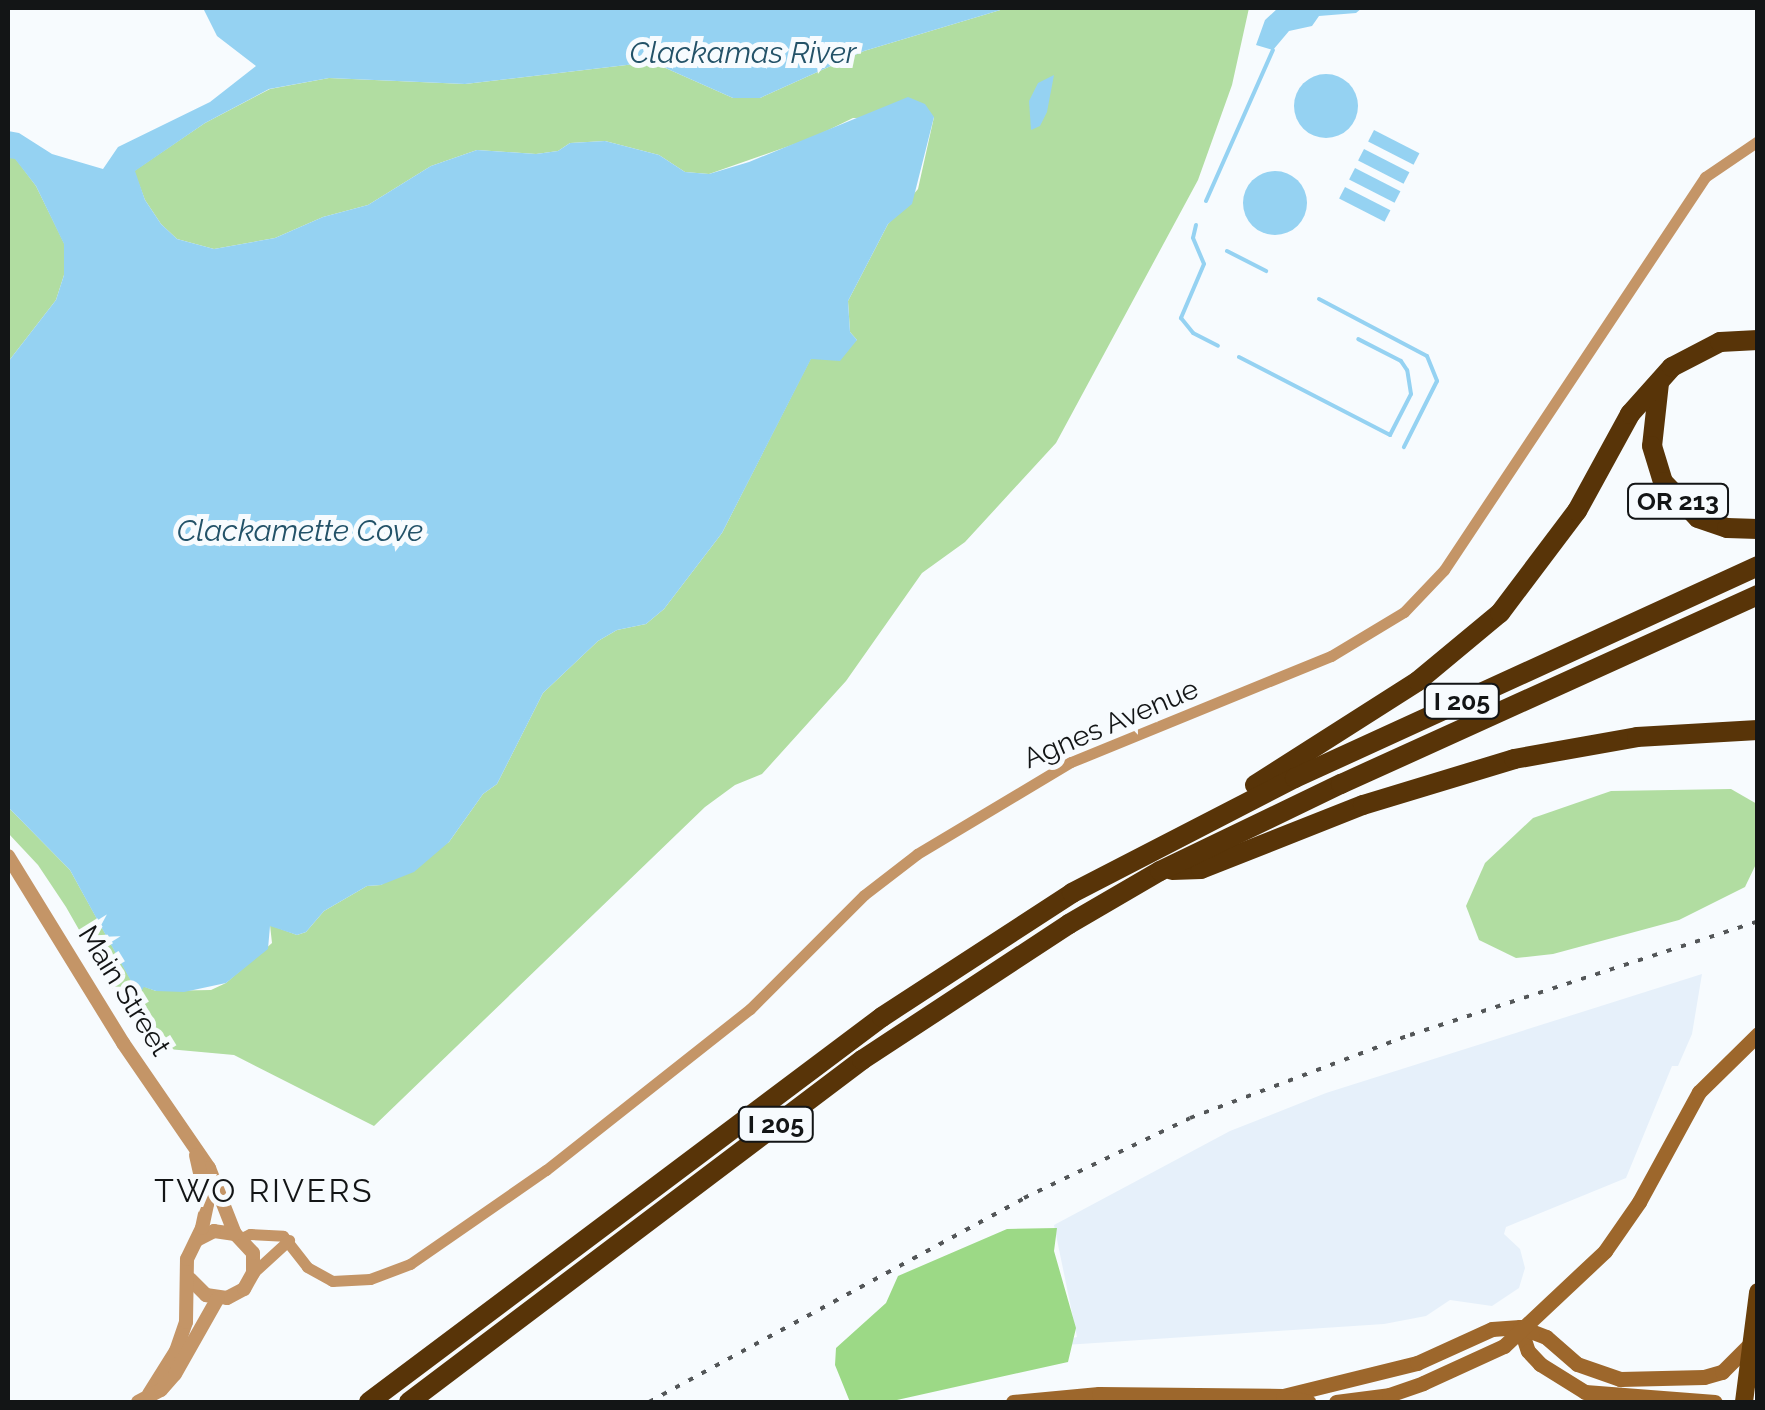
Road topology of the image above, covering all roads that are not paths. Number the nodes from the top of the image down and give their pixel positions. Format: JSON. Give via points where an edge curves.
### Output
{"nodes":[{"id":1,"x":1758,"y":141,"type":"edge"},
{"id":2,"x":1757,"y":341,"type":"edge"},
{"id":3,"x":1659,"y":382,"type":"junction"},
{"id":4,"x":1758,"y":529,"type":"edge"},
{"id":5,"x":1758,"y":566,"type":"edge"},
{"id":6,"x":1758,"y":596,"type":"edge"},
{"id":7,"x":1758,"y":730,"type":"edge"},
{"id":8,"x":1169,"y":841,"type":"junction"},
{"id":9,"x":8,"y":856,"type":"edge"},
{"id":10,"x":1160,"y":870,"type":"junction"},
{"id":11,"x":1758,"y":1034,"type":"edge"},
{"id":12,"x":196,"y":1154,"type":"junction"},
{"id":13,"x":238,"y":1236,"type":"junction"},
{"id":14,"x":289,"y":1240,"type":"junction"},
{"id":15,"x":196,"y":1241,"type":"junction"},
{"id":16,"x":254,"y":1272,"type":"junction"},
{"id":17,"x":190,"y":1279,"type":"junction"},
{"id":18,"x":1758,"y":1292,"type":"edge"},
{"id":19,"x":218,"y":1298,"type":"junction"},
{"id":20,"x":1520,"y":1327,"type":"junction"},
{"id":21,"x":1751,"y":1343,"type":"junction"},
{"id":22,"x":1283,"y":1396,"type":"junction"},
{"id":23,"x":144,"y":1398,"type":"edge"},
{"id":24,"x":369,"y":1402,"type":"edge"},
{"id":25,"x":408,"y":1402,"type":"edge"},
{"id":26,"x":1013,"y":1402,"type":"edge"},
{"id":27,"x":1308,"y":1402,"type":"edge"},
{"id":28,"x":1336,"y":1402,"type":"edge"},
{"id":29,"x":1715,"y":1402,"type":"edge"},
{"id":30,"x":1744,"y":1402,"type":"edge"}],
"edges":[{"from":1,"to":14,"type":"street","name":"Agnes Avenue","via":[[1705,177],[1444,570],[1404,612],[1332,656],[1071,762],[906,862],[750,1009],[533,1179],[410,1264],[370,1279],[332,1281],[307,1267]]},
{"from":2,"to":3,"type":"highway","via":[[1704,347]]},
{"from":3,"to":4,"type":"highway","number":"OR 213","via":[[1652,446],[1663,482],[1698,518]]},
{"from":3,"to":8,"type":"highway","via":[[1630,414],[1553,546],[1490,622],[1418,681]]},
{"from":5,"to":8,"type":"highway","number":"I 205"},
{"from":6,"to":10,"type":"highway","number":"I 205"},
{"from":7,"to":10,"type":"highway","via":[[1638,737],[1514,759],[1363,804],[1201,869]]},
{"from":8,"to":24,"type":"highway","number":"I 205","via":[[1072,893],[923,988]]},
{"from":9,"to":12,"type":"street","name":"Main Street"},
{"from":10,"to":25,"type":"highway","number":"I 205","via":[[876,1050]]},
{"from":11,"to":20,"type":"main road","via":[[1699,1092],[1605,1251]]},
{"from":12,"to":13,"type":"street","name":"Main Street","via":[[218,1185]]},
{"from":12,"to":15,"type":"street","name":"Main Street","via":[[207,1204]]},
{"from":13,"to":14,"type":"street"},
{"from":13,"to":15,"type":"street","via":[[214,1231]]},
{"from":13,"to":16,"type":"street","name":"Main Street","via":[[253,1254]]},
{"from":14,"to":16,"type":"street"},
{"from":15,"to":17,"type":"street","name":"Main Street","via":[[187,1259]]},
{"from":16,"to":19,"type":"street","name":"Main Street","via":[[244,1289]]},
{"from":17,"to":19,"type":"street"},
{"from":17,"to":23,"type":"street","name":"Main Street","via":[[184,1333]]},
{"from":18,"to":21,"type":"highway"},
{"from":19,"to":23,"type":"street","name":"Main Street","via":[[175,1374]]},
{"from":20,"to":21,"type":"main road","via":[[1546,1337],[1577,1364],[1620,1379],[1704,1377],[1722,1372]]},
{"from":20,"to":22,"type":"main road","via":[[1492,1329],[1390,1372]]},
{"from":20,"to":28,"type":"main road","via":[[1504,1346],[1458,1370],[1389,1395]]},
{"from":20,"to":29,"type":"main road","via":[[1540,1364],[1585,1392]]},
{"from":21,"to":30,"type":"highway"},
{"from":22,"to":26,"type":"main road","via":[[1099,1394]]},
{"from":22,"to":27,"type":"main road"}]}
